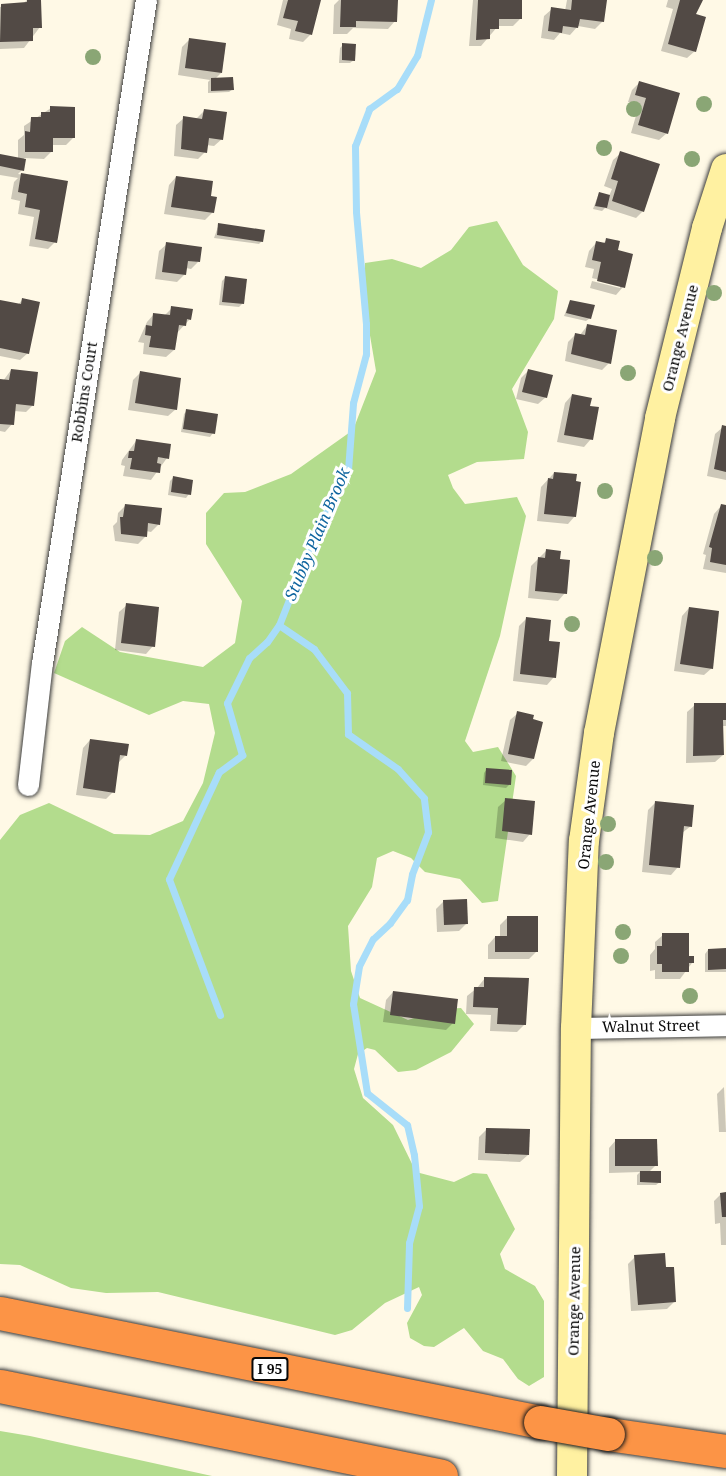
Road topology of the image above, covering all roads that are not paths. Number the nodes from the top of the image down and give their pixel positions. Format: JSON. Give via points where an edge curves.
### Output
{"nodes":[{"id":1,"x":146,"y":0,"type":"edge"},
{"id":2,"x":726,"y":169,"type":"edge"},
{"id":3,"x":28,"y":785,"type":"dead end"},
{"id":4,"x":726,"y":1024,"type":"edge"},
{"id":5,"x":576,"y":1028,"type":"junction"},
{"id":6,"x":0,"y":1313,"type":"edge"},
{"id":7,"x":0,"y":1386,"type":"edge"},
{"id":8,"x":726,"y":1451,"type":"edge"},
{"id":9,"x":441,"y":1476,"type":"edge"},
{"id":10,"x":572,"y":1476,"type":"edge"}],
"edges":[{"from":1,"to":3,"type":"street","name":"Robbins Court","via":[[42,663]]},
{"from":2,"to":5,"type":"main road","name":"Orange Avenue","via":[[707,228],[660,418],[599,733],[584,841]]},
{"from":4,"to":5,"type":"street","name":"Walnut Street"},
{"from":5,"to":10,"type":"main road","name":"Orange Avenue"},
{"from":6,"to":8,"type":"highway","number":"I 95","bridge":true,"via":[[540,1422]]},
{"from":7,"to":9,"type":"highway"}]}
